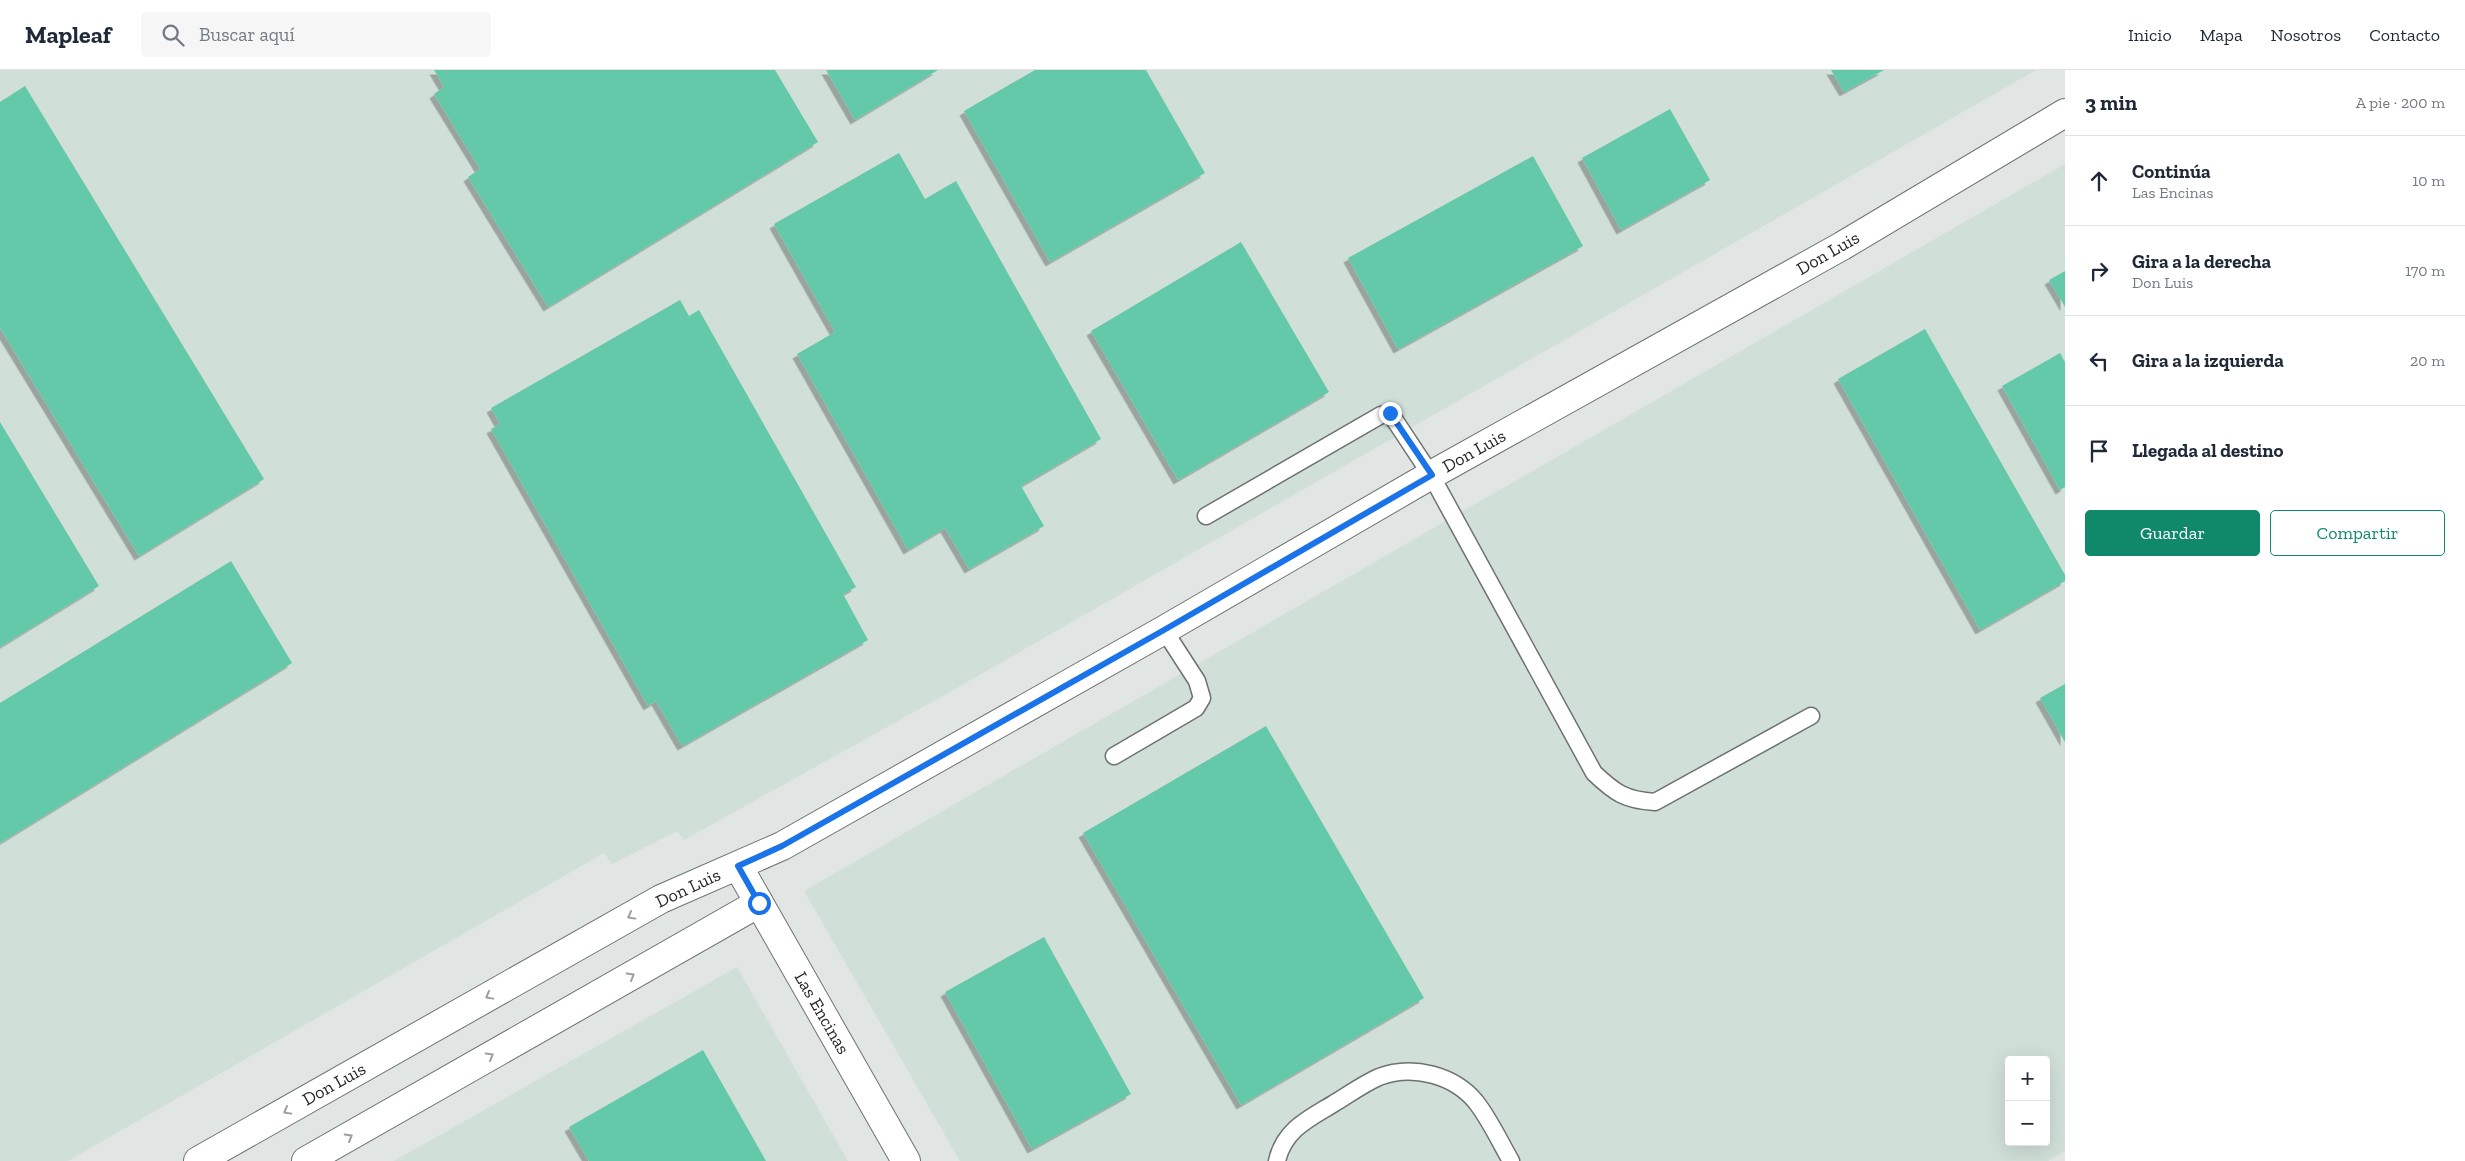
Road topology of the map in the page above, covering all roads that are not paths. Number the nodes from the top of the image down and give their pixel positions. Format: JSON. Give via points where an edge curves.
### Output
{"nodes":[{"id":1,"x":2065,"y":113,"type":"edge"},
{"id":2,"x":1432,"y":475,"type":"junction"},
{"id":3,"x":1206,"y":516,"type":"dead end"},
{"id":4,"x":1164,"y":630,"type":"junction"},
{"id":5,"x":1811,"y":716,"type":"dead end"},
{"id":6,"x":1114,"y":756,"type":"dead end"},
{"id":7,"x":738,"y":866,"type":"junction"},
{"id":8,"x":759,"y":903,"type":"junction"},
{"id":9,"x":198,"y":1161,"type":"edge"},
{"id":10,"x":306,"y":1161,"type":"edge"},
{"id":11,"x":906,"y":1161,"type":"edge"},
{"id":12,"x":1277,"y":1161,"type":"edge"},
{"id":13,"x":1512,"y":1161,"type":"edge"}],
"edges":[{"from":1,"to":2,"type":"street","name":"Don Luis","via":[[1842,246]]},
{"from":2,"to":3,"type":"lane","via":[[1390,413],[1381,415]]},
{"from":2,"to":4,"type":"street","name":"Don Luis"},
{"from":2,"to":5,"type":"lane","via":[[1594,773],[1615,793],[1636,801],[1655,802]]},
{"from":4,"to":6,"type":"lane","via":[[1197,681],[1202,698],[1196,708]]},
{"from":4,"to":7,"type":"street","name":"Don Luis","via":[[782,846]]},
{"from":7,"to":8,"type":"street","name":"Las Encinas"},
{"from":7,"to":9,"type":"street","name":"Don Luis","one_way":true,"via":[[661,899]]},
{"from":10,"to":8,"type":"street","one_way":true},
{"from":8,"to":11,"type":"street","name":"Las Encinas"},
{"from":12,"to":13,"type":"lane","via":[[1286,1139],[1296,1126],[1379,1077],[1409,1071],[1443,1078],[1461,1088],[1476,1102]]}]}
